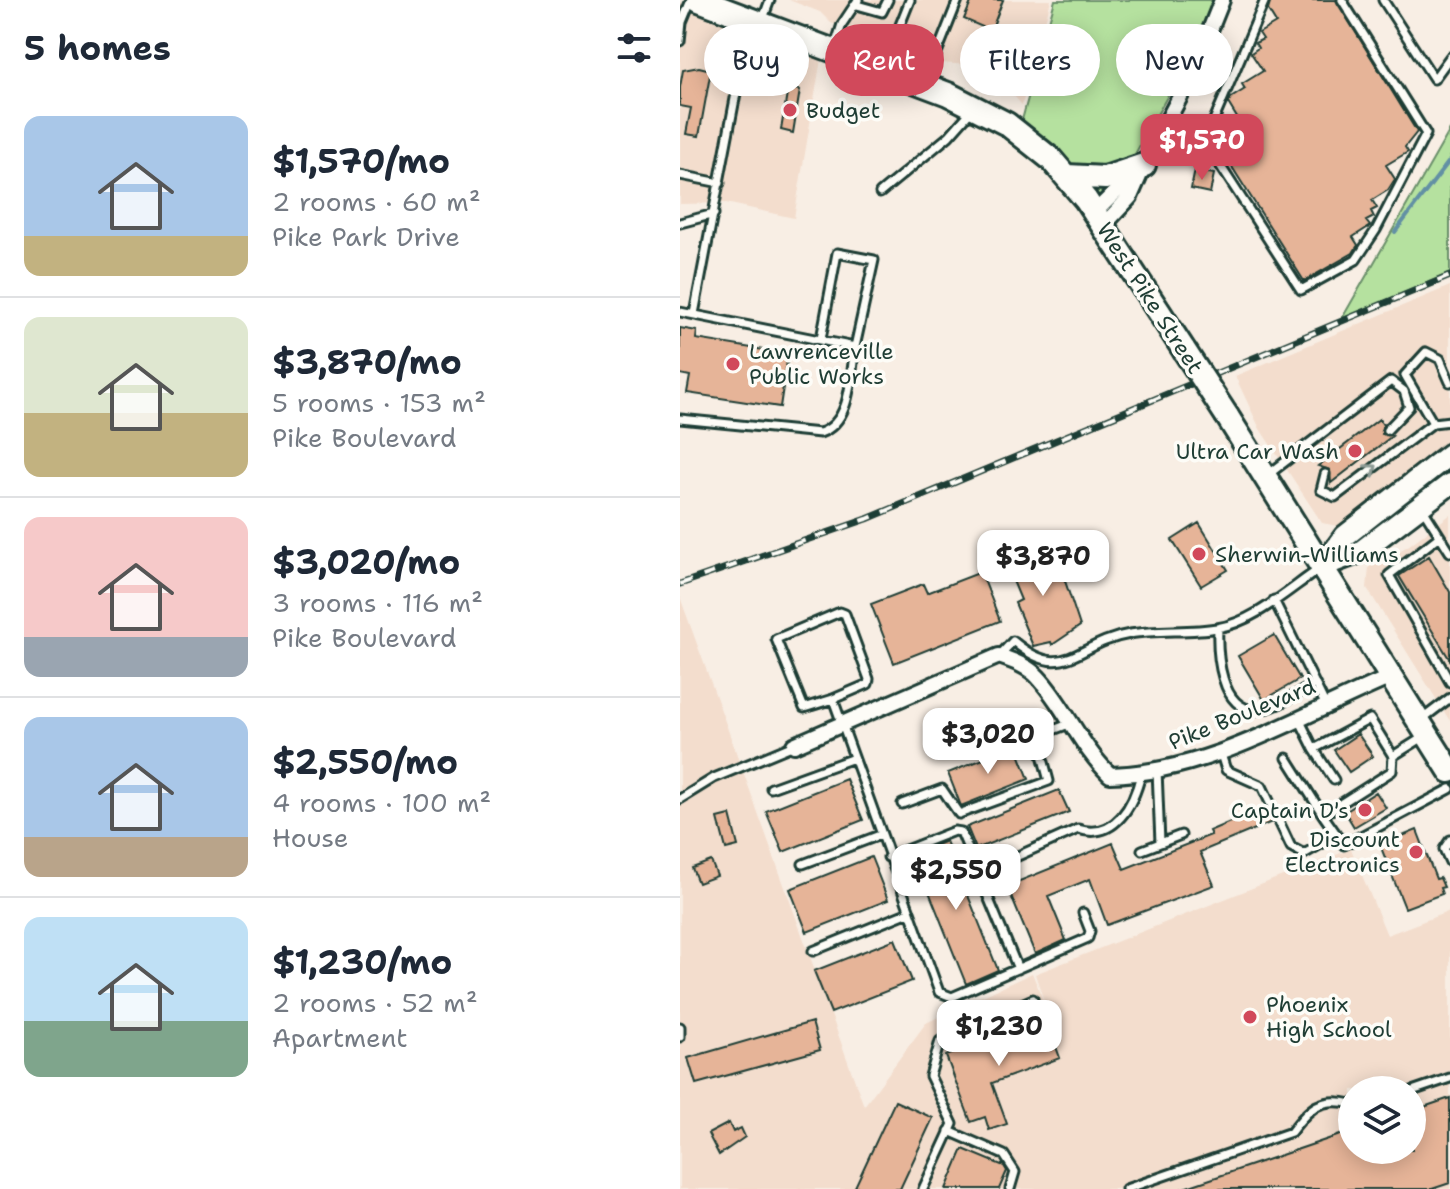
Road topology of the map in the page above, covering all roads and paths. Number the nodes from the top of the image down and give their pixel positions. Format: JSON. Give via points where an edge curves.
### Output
{"nodes":[{"id":1,"x":691,"y":0,"type":"edge"},
{"id":2,"x":699,"y":0,"type":"edge"},
{"id":3,"x":770,"y":0,"type":"edge"},
{"id":4,"x":888,"y":0,"type":"edge"},
{"id":5,"x":910,"y":0,"type":"edge"},
{"id":6,"x":958,"y":0,"type":"edge"},
{"id":7,"x":1222,"y":0,"type":"edge"},
{"id":8,"x":1265,"y":0,"type":"edge"},
{"id":9,"x":1342,"y":0,"type":"edge"},
{"id":10,"x":1383,"y":0,"type":"edge"},
{"id":11,"x":858,"y":2,"type":"edge"},
{"id":12,"x":757,"y":24,"type":"edge"},
{"id":13,"x":759,"y":24,"type":"edge"},
{"id":14,"x":842,"y":24,"type":"edge"},
{"id":15,"x":900,"y":24,"type":"edge"},
{"id":16,"x":944,"y":35,"type":"edge"},
{"id":17,"x":680,"y":41,"type":"edge"},
{"id":18,"x":1450,"y":57,"type":"edge"},
{"id":19,"x":944,"y":93,"type":"edge"},
{"id":20,"x":736,"y":96,"type":"edge"},
{"id":21,"x":975,"y":106,"type":"junction"},
{"id":22,"x":1159,"y":136,"type":"junction"},
{"id":23,"x":1200,"y":153,"type":"junction"},
{"id":24,"x":1144,"y":165,"type":"junction"},
{"id":25,"x":680,"y":175,"type":"edge"},
{"id":26,"x":1067,"y":176,"type":"junction"},
{"id":27,"x":720,"y":183,"type":"junction"},
{"id":28,"x":880,"y":193,"type":"dead end"},
{"id":29,"x":714,"y":214,"type":"junction"},
{"id":30,"x":1099,"y":218,"type":"junction"},
{"id":31,"x":680,"y":223,"type":"edge"},
{"id":32,"x":680,"y":312,"type":"edge"},
{"id":33,"x":694,"y":314,"type":"junction"},
{"id":34,"x":821,"y":339,"type":"junction"},
{"id":35,"x":855,"y":347,"type":"junction"},
{"id":36,"x":1450,"y":382,"type":"edge"},
{"id":37,"x":680,"y":419,"type":"edge"},
{"id":38,"x":1450,"y":421,"type":"edge"},
{"id":39,"x":1433,"y":423,"type":"junction"},
{"id":40,"x":1387,"y":430,"type":"dead end"},
{"id":41,"x":1450,"y":454,"type":"edge"},
{"id":42,"x":1325,"y":474,"type":"dead end"},
{"id":43,"x":1264,"y":477,"type":"junction"},
{"id":44,"x":1450,"y":484,"type":"edge"},
{"id":45,"x":1421,"y":505,"type":"junction"},
{"id":46,"x":1440,"y":536,"type":"junction"},
{"id":47,"x":1449,"y":549,"type":"edge"},
{"id":48,"x":1323,"y":566,"type":"junction"},
{"id":49,"x":1274,"y":600,"type":"junction"},
{"id":50,"x":1218,"y":628,"type":"junction"},
{"id":51,"x":999,"y":656,"type":"junction"},
{"id":52,"x":1391,"y":677,"type":"junction"},
{"id":53,"x":1450,"y":682,"type":"edge"},
{"id":54,"x":1315,"y":684,"type":"junction"},
{"id":55,"x":1450,"y":698,"type":"edge"},
{"id":56,"x":833,"y":699,"type":"junction"},
{"id":57,"x":1325,"y":704,"type":"junction"},
{"id":58,"x":1298,"y":717,"type":"junction"},
{"id":59,"x":843,"y":723,"type":"junction"},
{"id":60,"x":1069,"y":724,"type":"junction"},
{"id":61,"x":1423,"y":728,"type":"junction"},
{"id":62,"x":794,"y":745,"type":"joint"},
{"id":63,"x":1314,"y":749,"type":"junction"},
{"id":64,"x":1220,"y":751,"type":"junction"},
{"id":65,"x":1393,"y":756,"type":"junction"},
{"id":66,"x":854,"y":758,"type":"junction"},
{"id":67,"x":1287,"y":758,"type":"dead end"},
{"id":68,"x":1157,"y":770,"type":"junction"},
{"id":69,"x":1450,"y":771,"type":"edge"},
{"id":70,"x":1141,"y":774,"type":"junction"},
{"id":71,"x":1334,"y":780,"type":"dead end"},
{"id":72,"x":771,"y":788,"type":"dead end"},
{"id":73,"x":1450,"y":789,"type":"edge"},
{"id":74,"x":680,"y":799,"type":"edge"},
{"id":75,"x":902,"y":804,"type":"dead end"},
{"id":76,"x":1323,"y":815,"type":"junction"},
{"id":77,"x":880,"y":835,"type":"junction"},
{"id":78,"x":1181,"y":835,"type":"dead end"},
{"id":79,"x":1335,"y":836,"type":"junction"},
{"id":80,"x":1450,"y":840,"type":"edge"},
{"id":81,"x":1160,"y":843,"type":"junction"},
{"id":82,"x":1142,"y":850,"type":"dead end"},
{"id":83,"x":888,"y":857,"type":"junction"},
{"id":84,"x":1450,"y":862,"type":"edge"},
{"id":85,"x":803,"y":864,"type":"dead end"},
{"id":86,"x":978,"y":874,"type":"junction"},
{"id":87,"x":909,"y":912,"type":"junction"},
{"id":88,"x":1083,"y":913,"type":"dead end"},
{"id":89,"x":813,"y":951,"type":"dead end"},
{"id":90,"x":1018,"y":969,"type":"junction"},
{"id":91,"x":1033,"y":999,"type":"dead end"},
{"id":92,"x":1450,"y":1078,"type":"edge"},
{"id":93,"x":1426,"y":1086,"type":"edge"},
{"id":94,"x":1338,"y":1102,"type":"edge"},
{"id":95,"x":949,"y":1131,"type":"junction"},
{"id":96,"x":923,"y":1189,"type":"edge"},
{"id":97,"x":1010,"y":1189,"type":"edge"},
{"id":98,"x":1126,"y":1189,"type":"edge"}],
"edges":[{"from":1,"to":17,"type":"lane"},
{"from":2,"to":12,"type":"main road","name":"West Pike Street"},
{"from":3,"to":13,"type":"lane"},
{"from":4,"to":11,"type":"lane","via":[[882,12]]},
{"from":5,"to":15,"type":"lane"},
{"from":6,"to":16,"type":"lane"},
{"from":7,"to":22,"type":"street","via":[[1194,70]]},
{"from":8,"to":23,"type":"lane"},
{"from":9,"to":23,"type":"lane","via":[[1426,134],[1356,260],[1301,290],[1216,159]]},
{"from":10,"to":18,"type":"lane","via":[[1434,79]]},
{"from":11,"to":14,"type":"lane"},
{"from":19,"to":21,"type":"main road","name":"West Pike Street"},
{"from":20,"to":27,"type":"lane"},
{"from":21,"to":26,"type":"main road","name":"West Pike Street","via":[[1019,134]]},
{"from":21,"to":28,"type":"lane","via":[[949,136]]},
{"from":22,"to":23,"type":"lane"},
{"from":22,"to":24,"type":"street"},
{"from":24,"to":26,"type":"main road","via":[[1105,178]]},
{"from":24,"to":30,"type":"street","via":[[1130,197]]},
{"from":25,"to":27,"type":"lane"},
{"from":26,"to":30,"type":"main road","name":"West Pike Street"},
{"from":27,"to":29,"type":"lane"},
{"from":29,"to":31,"type":"lane"},
{"from":29,"to":33,"type":"lane"},
{"from":30,"to":43,"type":"main road","name":"West Pike Street","bridge":true},
{"from":32,"to":33,"type":"lane"},
{"from":33,"to":34,"type":"lane"},
{"from":34,"to":35,"type":"lane"},
{"from":34,"to":35,"type":"lane","via":[[837,253],[874,260]]},
{"from":35,"to":37,"type":"lane","via":[[842,418],[835,428],[820,433]]},
{"from":36,"to":39,"type":"lane","via":[[1440,359],[1426,352],[1405,375]]},
{"from":38,"to":39,"type":"lane"},
{"from":42,"to":39,"type":"lane","one_way":true,"via":[[1321,490],[1335,497]]},
{"from":40,"to":43,"type":"lane","via":[[1409,407],[1404,391],[1391,381]]},
{"from":41,"to":48,"type":"main road","via":[[1345,536]]},
{"from":43,"to":48,"type":"main road","name":"West Pike Street"},
{"from":44,"to":45,"type":"main road"},
{"from":45,"to":46,"type":"lane"},
{"from":45,"to":48,"type":"main road","via":[[1360,552]]},
{"from":46,"to":47,"type":"lane"},
{"from":46,"to":53,"type":"lane","via":[[1389,575]]},
{"from":48,"to":49,"type":"lane"},
{"from":48,"to":52,"type":"main road","name":"West Pike Street"},
{"from":49,"to":50,"type":"lane"},
{"from":49,"to":54,"type":"lane"},
{"from":50,"to":51,"type":"lane","via":[[1130,634],[1051,664],[1034,659],[1013,641]]},
{"from":50,"to":54,"type":"lane","via":[[1219,669],[1242,706],[1268,708]]},
{"from":51,"to":59,"type":"street"},
{"from":51,"to":60,"type":"street","name":"Pike Boulevard","via":[[1038,676]]},
{"from":52,"to":57,"type":"street","name":"Pike Boulevard"},
{"from":52,"to":61,"type":"main road","name":"West Pike Street"},
{"from":54,"to":57,"type":"lane"},
{"from":55,"to":61,"type":"lane"},
{"from":56,"to":56,"type":"lane","via":[[869,679],[840,612],[776,639],[804,708]]},
{"from":56,"to":59,"type":"lane"},
{"from":57,"to":58,"type":"street","name":"Pike Boulevard"},
{"from":58,"to":63,"type":"lane"},
{"from":58,"to":64,"type":"street","name":"Pike Boulevard"},
{"from":59,"to":62,"type":"street"},
{"from":59,"to":66,"type":"lane"},
{"from":60,"to":70,"type":"street","name":"Pike Boulevard","via":[[1110,775]]},
{"from":60,"to":75,"type":"lane","via":[[1037,736],[1049,781],[959,814],[942,789]]},
{"from":61,"to":65,"type":"lane"},
{"from":61,"to":69,"type":"main road","name":"West Pike Street"},
{"from":62,"to":74,"type":"lane","via":[[714,778]]},
{"from":63,"to":65,"type":"lane","via":[[1370,719]]},
{"from":63,"to":71,"type":"lane"},
{"from":64,"to":68,"type":"street","name":"Pike Boulevard"},
{"from":64,"to":79,"type":"lane","via":[[1226,770],[1262,786],[1291,847],[1304,854]]},
{"from":65,"to":76,"type":"lane","via":[[1392,771]]},
{"from":66,"to":72,"type":"lane"},
{"from":66,"to":77,"type":"lane"},
{"from":67,"to":76,"type":"lane"},
{"from":68,"to":70,"type":"street","name":"Pike Boulevard"},
{"from":68,"to":81,"type":"lane"},
{"from":70,"to":86,"type":"lane","via":[[1122,820],[1090,833],[1078,829]]},
{"from":73,"to":79,"type":"lane","via":[[1344,845]]},
{"from":76,"to":79,"type":"lane"},
{"from":77,"to":83,"type":"lane"},
{"from":77,"to":85,"type":"lane"},
{"from":78,"to":81,"type":"lane"},
{"from":80,"to":84,"type":"lane","via":[[1444,849]]},
{"from":81,"to":82,"type":"lane"},
{"from":83,"to":86,"type":"lane","via":[[961,832]]},
{"from":83,"to":87,"type":"lane"},
{"from":86,"to":90,"type":"lane"},
{"from":87,"to":89,"type":"lane"},
{"from":87,"to":90,"type":"lane","via":[[939,992],[952,997]]},
{"from":88,"to":90,"type":"lane","via":[[1088,938]]},
{"from":91,"to":95,"type":"lane","via":[[940,1041],[930,1076],[953,1124]]},
{"from":92,"to":93,"type":"lane"},
{"from":94,"to":98,"type":"lane","via":[[1324,1100],[1309,1109],[1291,1132]]},
{"from":95,"to":96,"type":"lane"},
{"from":95,"to":97,"type":"lane","via":[[1004,1155],[1015,1172]]}]}
